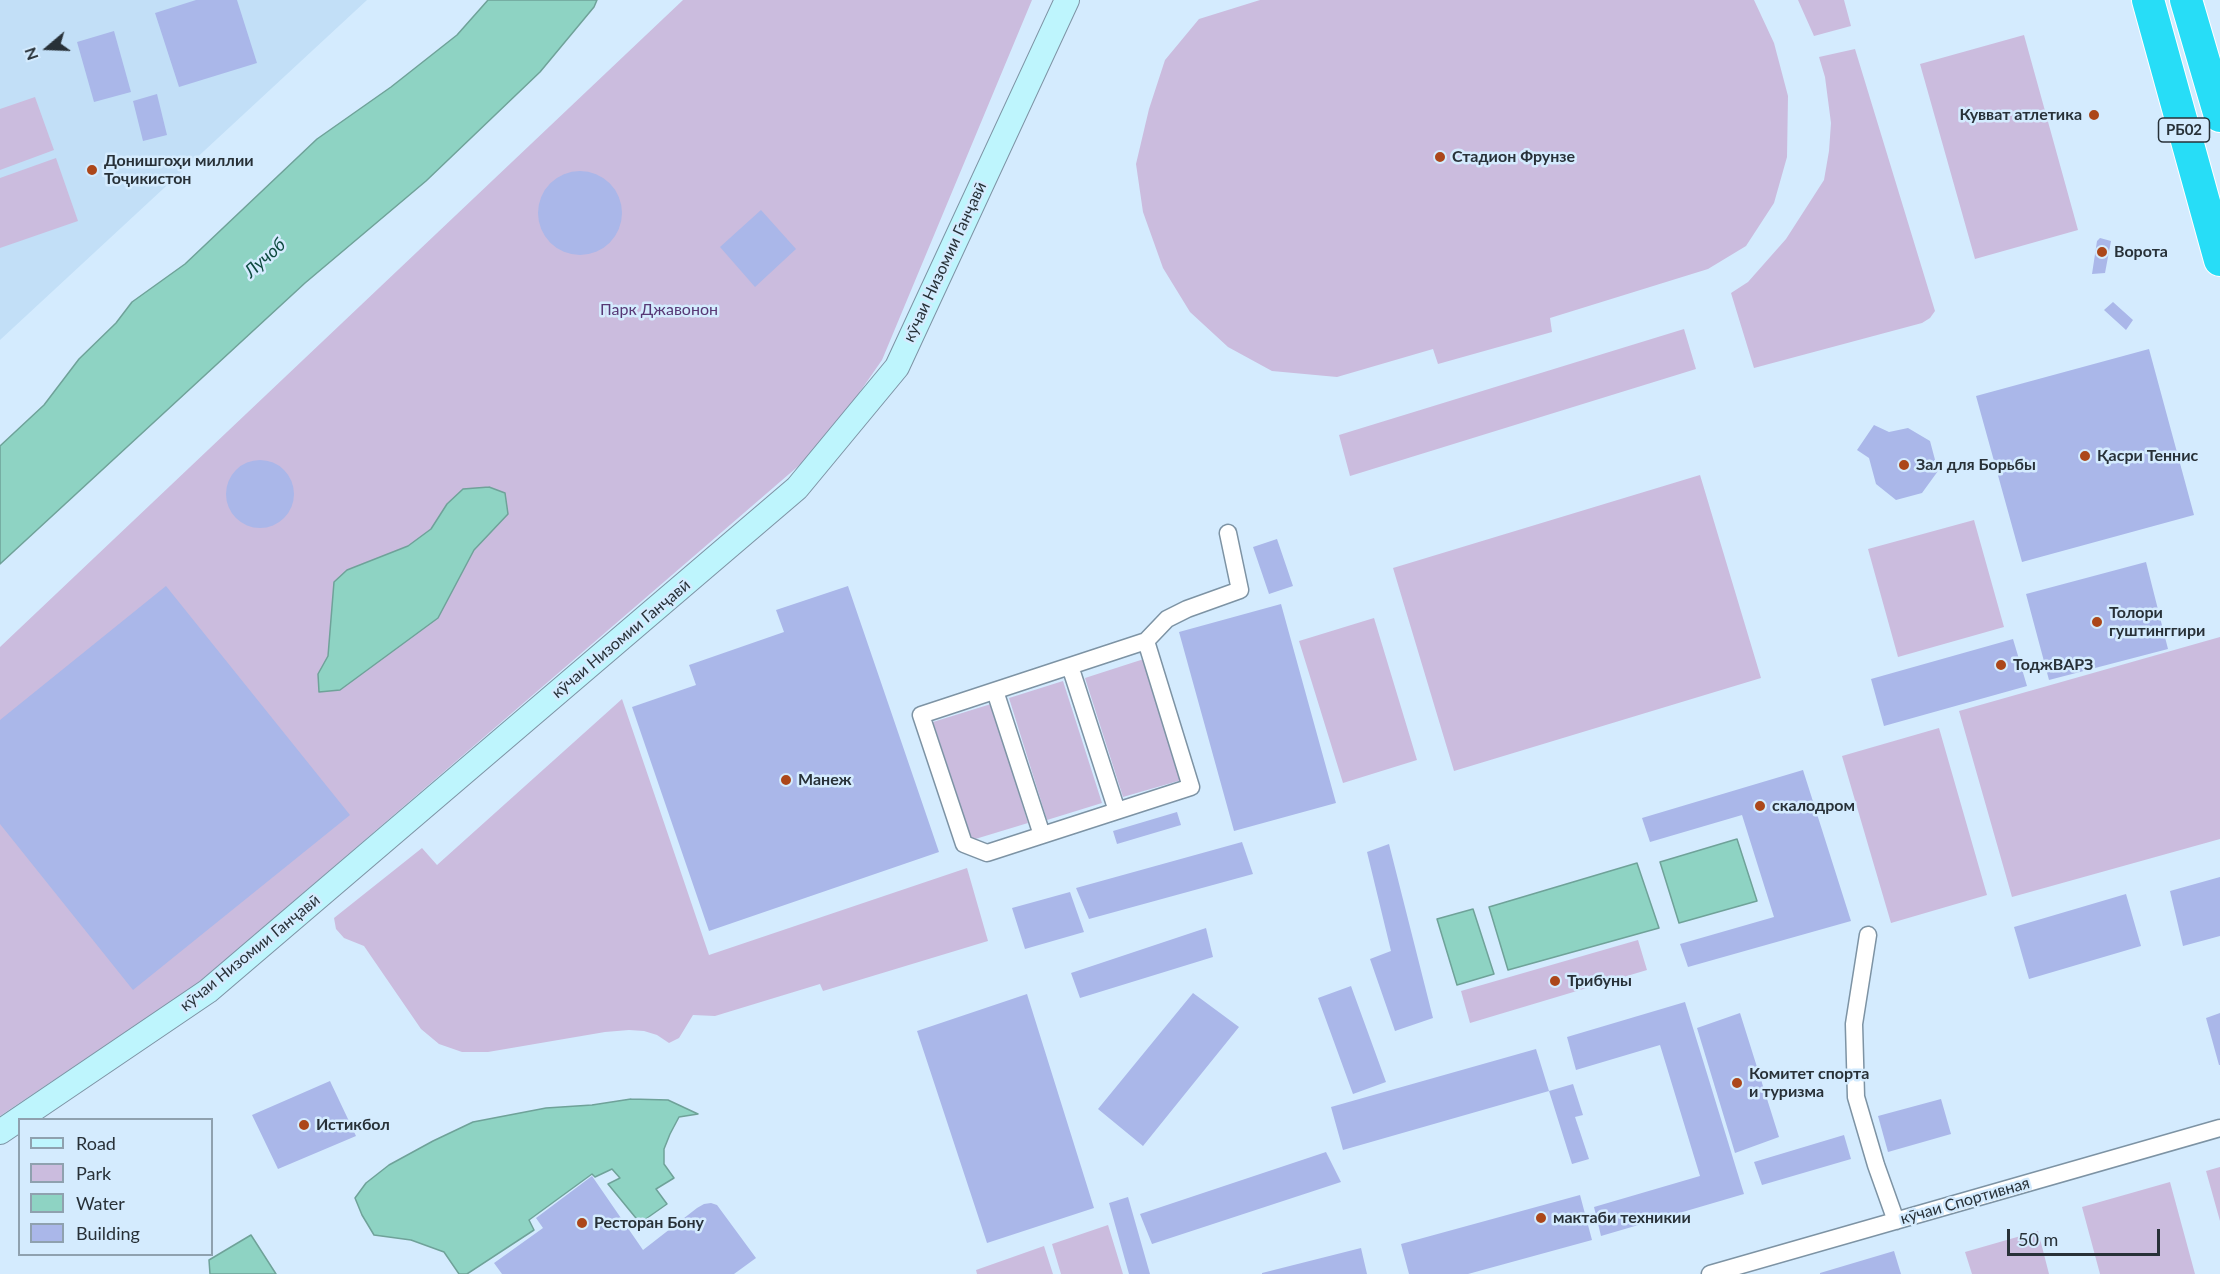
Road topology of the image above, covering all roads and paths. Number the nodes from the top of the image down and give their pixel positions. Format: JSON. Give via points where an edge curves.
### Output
{"nodes":[{"id":1,"x":1067,"y":0,"type":"edge"},
{"id":2,"x":2148,"y":0,"type":"edge"},
{"id":3,"x":2186,"y":0,"type":"edge"},
{"id":4,"x":2220,"y":116,"type":"edge"},
{"id":5,"x":2220,"y":260,"type":"edge"},
{"id":6,"x":1228,"y":533,"type":"dead end"},
{"id":7,"x":1146,"y":641,"type":"junction"},
{"id":8,"x":1070,"y":666,"type":"junction"},
{"id":9,"x":995,"y":691,"type":"junction"},
{"id":10,"x":1117,"y":811,"type":"junction"},
{"id":11,"x":1042,"y":835,"type":"junction"},
{"id":12,"x":1868,"y":935,"type":"dead end"},
{"id":13,"x":21,"y":1118,"type":"edge"},
{"id":14,"x":18,"y":1120,"type":"edge"},
{"id":15,"x":2220,"y":1128,"type":"edge"},
{"id":16,"x":0,"y":1132,"type":"edge"},
{"id":17,"x":1896,"y":1221,"type":"junction"},
{"id":18,"x":1710,"y":1274,"type":"edge"}],
"edges":[{"from":1,"to":13,"type":"street","name":"кӯчаи Низомии Ганҷавӣ","via":[[897,367],[798,488],[208,992]]},
{"from":2,"to":5,"type":"highway","number":"РБ02"},
{"from":3,"to":4,"type":"highway","number":"РБ02"},
{"from":6,"to":7,"type":"street","via":[[1240,590],[1167,619]]},
{"from":7,"to":8,"type":"street"},
{"from":7,"to":10,"type":"street","via":[[1191,787]]},
{"from":8,"to":9,"type":"street"},
{"from":8,"to":10,"type":"street"},
{"from":9,"to":11,"type":"street"},
{"from":9,"to":11,"type":"street","via":[[921,715],[964,844],[987,853]]},
{"from":10,"to":11,"type":"street"},
{"from":12,"to":17,"type":"street","via":[[1854,1024],[1856,1097]]},
{"from":14,"to":16,"type":"street","name":"кӯчаи Низомии Ганҷавӣ"},
{"from":15,"to":17,"type":"street","name":"кӯчаи Спортивная"},
{"from":17,"to":18,"type":"street","name":"кӯчаи Спортивная"}]}
